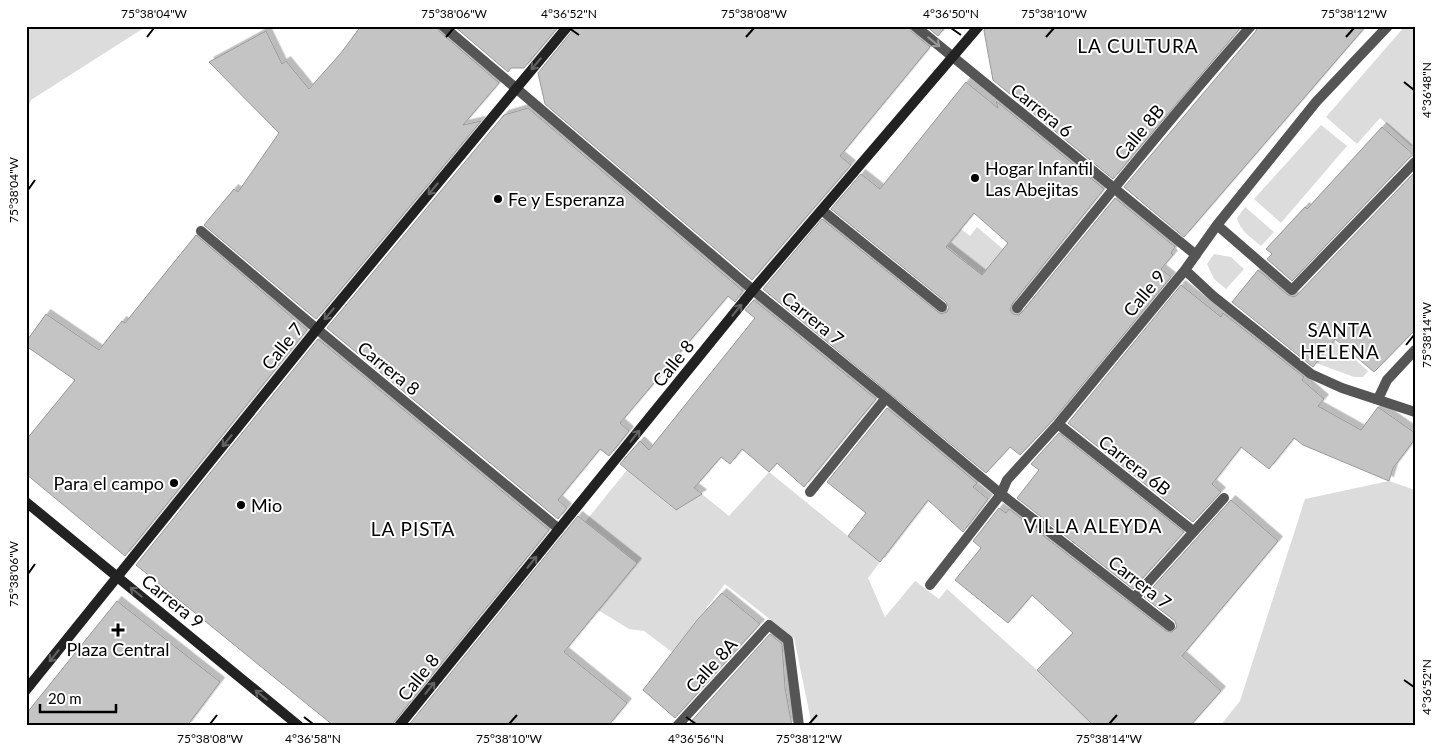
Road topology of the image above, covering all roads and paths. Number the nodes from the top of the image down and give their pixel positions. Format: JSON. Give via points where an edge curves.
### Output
{"nodes":[{"id":1,"x":443,"y":26,"type":"edge"},
{"id":2,"x":568,"y":26,"type":"edge"},
{"id":3,"x":915,"y":26,"type":"edge"},
{"id":4,"x":979,"y":26,"type":"edge"},
{"id":5,"x":1251,"y":26,"type":"edge"},
{"id":6,"x":1388,"y":26,"type":"edge"},
{"id":7,"x":953,"y":58,"type":"junction"},
{"id":8,"x":516,"y":88,"type":"junction"},
{"id":9,"x":1415,"y":162,"type":"edge"},
{"id":10,"x":1113,"y":188,"type":"junction"},
{"id":11,"x":823,"y":211,"type":"junction"},
{"id":12,"x":1217,"y":225,"type":"junction"},
{"id":13,"x":201,"y":231,"type":"dead end"},
{"id":14,"x":1196,"y":255,"type":"junction"},
{"id":15,"x":1185,"y":270,"type":"junction"},
{"id":16,"x":753,"y":290,"type":"junction"},
{"id":17,"x":942,"y":307,"type":"dead end"},
{"id":18,"x":1017,"y":308,"type":"dead end"},
{"id":19,"x":317,"y":329,"type":"junction"},
{"id":20,"x":1415,"y":350,"type":"edge"},
{"id":21,"x":886,"y":398,"type":"junction"},
{"id":22,"x":1378,"y":399,"type":"junction"},
{"id":23,"x":1415,"y":412,"type":"edge"},
{"id":24,"x":1058,"y":424,"type":"junction"},
{"id":25,"x":810,"y":492,"type":"dead end"},
{"id":26,"x":1001,"y":494,"type":"junction"},
{"id":27,"x":1224,"y":498,"type":"dead end"},
{"id":28,"x":26,"y":502,"type":"edge"},
{"id":29,"x":559,"y":529,"type":"junction"},
{"id":30,"x":1193,"y":531,"type":"junction"},
{"id":31,"x":118,"y":578,"type":"junction"},
{"id":32,"x":930,"y":584,"type":"dead end"},
{"id":33,"x":1134,"y":598,"type":"junction"},
{"id":34,"x":1170,"y":626,"type":"dead end"},
{"id":35,"x":26,"y":690,"type":"edge"},
{"id":36,"x":299,"y":726,"type":"edge"},
{"id":37,"x":399,"y":726,"type":"edge"},
{"id":38,"x":678,"y":726,"type":"edge"},
{"id":39,"x":799,"y":726,"type":"edge"}],
"edges":[{"from":1,"to":8,"type":"street","name":"Carrera 7"},
{"from":2,"to":8,"type":"main road","name":"Calle 7","one_way":true},
{"from":3,"to":7,"type":"street","name":"Carrera 6","one_way":true},
{"from":4,"to":7,"type":"main road","name":"Calle 8"},
{"from":5,"to":10,"type":"street","name":"Calle 8B"},
{"from":6,"to":12,"type":"street","name":"Calle 9","via":[[1316,102]]},
{"from":7,"to":10,"type":"street","name":"Carrera 6"},
{"from":7,"to":11,"type":"main road","name":"Calle 8"},
{"from":8,"to":16,"type":"street","name":"Carrera 7"},
{"from":8,"to":19,"type":"main road","name":"Calle 7","one_way":true},
{"from":9,"to":12,"type":"street","via":[[1292,290]]},
{"from":10,"to":14,"type":"street","name":"Carrera 6"},
{"from":10,"to":18,"type":"street","name":"Calle 8B"},
{"from":11,"to":16,"type":"main road","name":"Calle 8"},
{"from":11,"to":17,"type":"street"},
{"from":12,"to":14,"type":"street","name":"Calle 9"},
{"from":13,"to":19,"type":"street","name":"Carrera 8"},
{"from":14,"to":15,"type":"street","name":"Calle 9"},
{"from":15,"to":22,"type":"street","via":[[1311,374]]},
{"from":15,"to":24,"type":"street","name":"Calle 9"},
{"from":16,"to":21,"type":"street","name":"Carrera 7"},
{"from":29,"to":16,"type":"main road","name":"Calle 8","one_way":true},
{"from":19,"to":29,"type":"street","name":"Carrera 8"},
{"from":19,"to":31,"type":"main road","name":"Calle 7","one_way":true},
{"from":20,"to":22,"type":"street","via":[[1386,380]]},
{"from":21,"to":25,"type":"street"},
{"from":21,"to":26,"type":"street","name":"Carrera 7"},
{"from":22,"to":23,"type":"street"},
{"from":24,"to":26,"type":"street","name":"Calle 9","via":[[1007,480]]},
{"from":24,"to":30,"type":"street","name":"Carrera 6B"},
{"from":26,"to":32,"type":"street","name":"Calle 9"},
{"from":26,"to":33,"type":"street","name":"Carrera 7"},
{"from":27,"to":30,"type":"street"},
{"from":28,"to":31,"type":"main road","name":"Carrera 9"},
{"from":37,"to":29,"type":"main road","name":"Calle 8","one_way":true},
{"from":30,"to":33,"type":"street"},
{"from":31,"to":35,"type":"main road","name":"Calle 7","one_way":true},
{"from":36,"to":31,"type":"main road","name":"Carrera 9","one_way":true},
{"from":33,"to":34,"type":"street","name":"Carrera 7"},
{"from":38,"to":39,"type":"street","name":"Calle 8A","via":[[769,625],[788,640]]}]}
